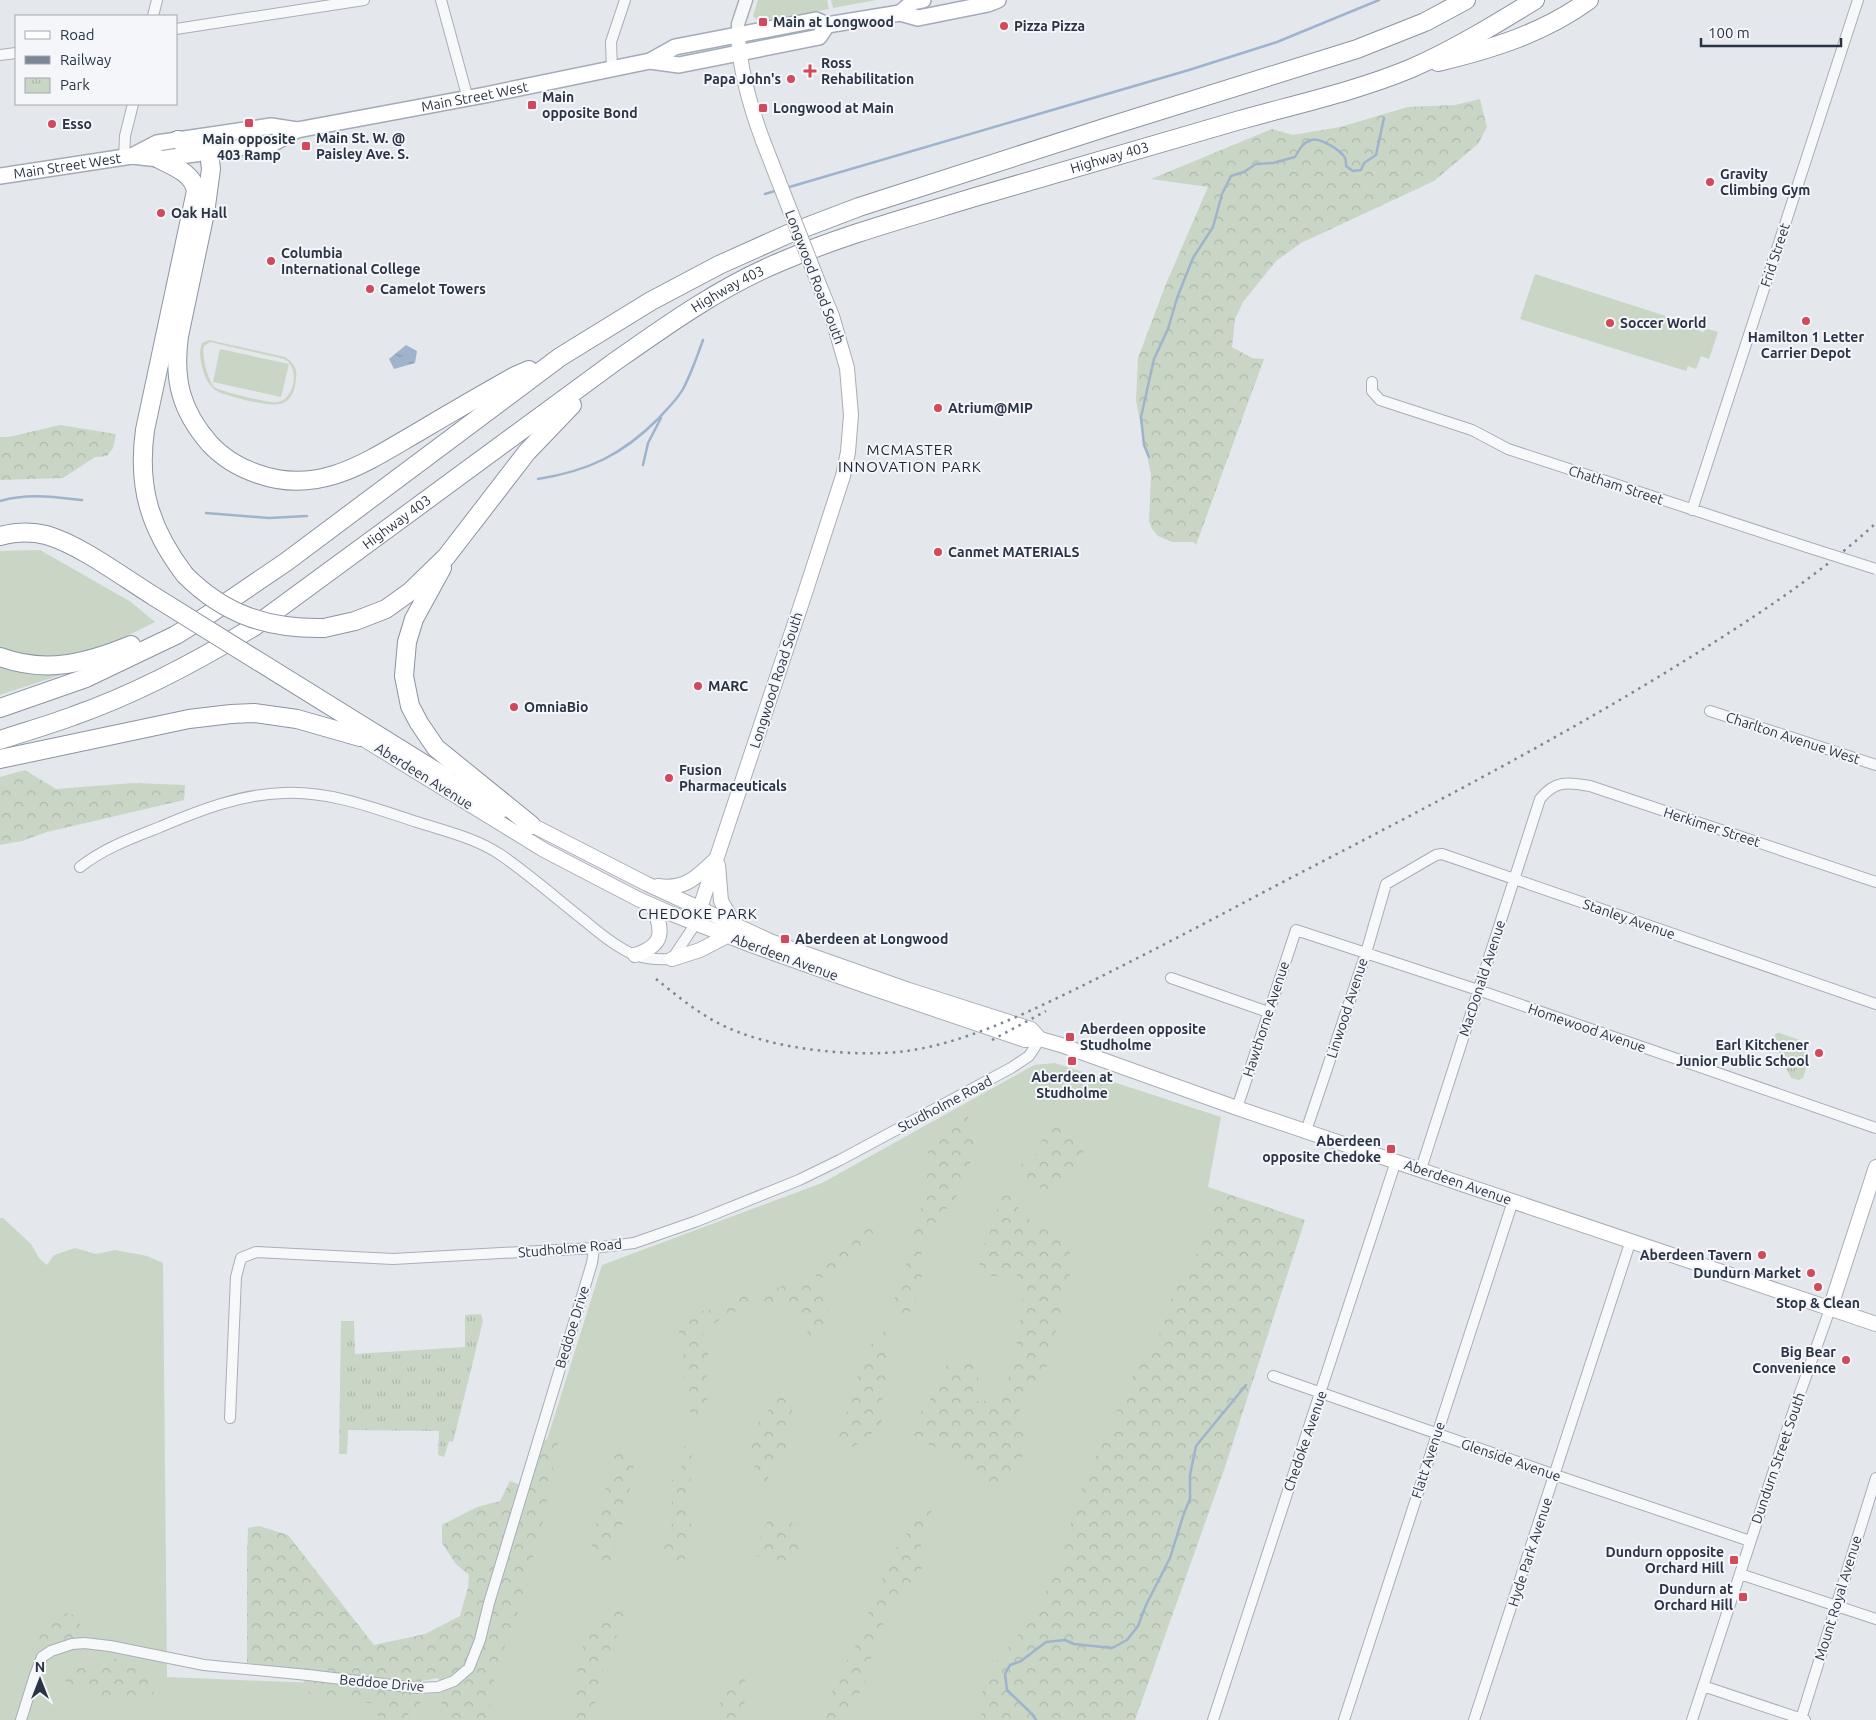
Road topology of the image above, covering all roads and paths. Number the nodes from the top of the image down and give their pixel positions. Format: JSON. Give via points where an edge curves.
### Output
{"nodes":[{"id":1,"x":157,"y":0,"type":"edge"},
{"id":2,"x":364,"y":0,"type":"edge"},
{"id":3,"x":441,"y":0,"type":"edge"},
{"id":4,"x":625,"y":0,"type":"edge"},
{"id":5,"x":746,"y":0,"type":"edge"},
{"id":6,"x":923,"y":0,"type":"edge"},
{"id":7,"x":998,"y":0,"type":"edge"},
{"id":8,"x":1466,"y":0,"type":"edge"},
{"id":9,"x":1535,"y":0,"type":"edge"},
{"id":10,"x":1589,"y":0,"type":"edge"},
{"id":11,"x":1858,"y":0,"type":"edge"},
{"id":12,"x":900,"y":13,"type":"junction"},
{"id":13,"x":153,"y":15,"type":"edge"},
{"id":14,"x":827,"y":25,"type":"junction"},
{"id":15,"x":178,"y":29,"type":"edge"},
{"id":16,"x":738,"y":35,"type":"junction"},
{"id":17,"x":15,"y":53,"type":"edge"},
{"id":18,"x":739,"y":53,"type":"junction"},
{"id":19,"x":0,"y":55,"type":"edge"},
{"id":20,"x":650,"y":61,"type":"junction"},
{"id":21,"x":1413,"y":67,"type":"junction"},
{"id":22,"x":612,"y":69,"type":"junction"},
{"id":23,"x":468,"y":98,"type":"junction"},
{"id":24,"x":133,"y":105,"type":"edge"},
{"id":25,"x":297,"y":130,"type":"junction"},
{"id":26,"x":178,"y":140,"type":"junction"},
{"id":27,"x":209,"y":152,"type":"junction"},
{"id":28,"x":128,"y":157,"type":"junction"},
{"id":29,"x":159,"y":159,"type":"junction"},
{"id":30,"x":0,"y":176,"type":"edge"},
{"id":31,"x":560,"y":357,"type":"junction"},
{"id":32,"x":613,"y":363,"type":"junction"},
{"id":33,"x":1372,"y":382,"type":"dead end"},
{"id":34,"x":1692,"y":510,"type":"junction"},
{"id":35,"x":0,"y":536,"type":"edge"},
{"id":36,"x":0,"y":546,"type":"edge"},
{"id":37,"x":446,"y":557,"type":"junction"},
{"id":38,"x":286,"y":562,"type":"junction"},
{"id":39,"x":1876,"y":569,"type":"edge"},
{"id":40,"x":153,"y":601,"type":"junction"},
{"id":41,"x":0,"y":657,"type":"edge"},
{"id":42,"x":253,"y":664,"type":"junction"},
{"id":43,"x":0,"y":708,"type":"edge"},
{"id":44,"x":1710,"y":711,"type":"dead end"},
{"id":45,"x":360,"y":737,"type":"junction"},
{"id":46,"x":0,"y":740,"type":"edge"},
{"id":47,"x":0,"y":759,"type":"edge"},
{"id":48,"x":1876,"y":765,"type":"edge"},
{"id":49,"x":445,"y":777,"type":"joint"},
{"id":50,"x":1548,"y":789,"type":"joint"},
{"id":51,"x":531,"y":825,"type":"junction"},
{"id":52,"x":718,"y":857,"type":"junction"},
{"id":53,"x":80,"y":867,"type":"dead end"},
{"id":54,"x":1513,"y":879,"type":"junction"},
{"id":55,"x":1876,"y":882,"type":"edge"},
{"id":56,"x":648,"y":884,"type":"junction"},
{"id":57,"x":1386,"y":884,"type":"joint"},
{"id":58,"x":654,"y":906,"type":"junction"},
{"id":59,"x":700,"y":908,"type":"junction"},
{"id":60,"x":694,"y":923,"type":"junction"},
{"id":61,"x":730,"y":930,"type":"junction"},
{"id":62,"x":1296,"y":930,"type":"joint"},
{"id":63,"x":1366,"y":953,"type":"junction"},
{"id":64,"x":635,"y":955,"type":"junction"},
{"id":65,"x":672,"y":958,"type":"junction"},
{"id":66,"x":1172,"y":978,"type":"dead end"},
{"id":67,"x":1478,"y":990,"type":"junction"},
{"id":68,"x":1876,"y":1004,"type":"edge"},
{"id":69,"x":1268,"y":1012,"type":"junction"},
{"id":70,"x":1040,"y":1039,"type":"junction"},
{"id":71,"x":1237,"y":1108,"type":"junction"},
{"id":72,"x":1876,"y":1128,"type":"edge"},
{"id":73,"x":1306,"y":1131,"type":"junction"},
{"id":74,"x":1396,"y":1161,"type":"junction"},
{"id":75,"x":1421,"y":1169,"type":"junction"},
{"id":76,"x":1875,"y":1174,"type":"edge"},
{"id":77,"x":1513,"y":1201,"type":"junction"},
{"id":78,"x":1631,"y":1240,"type":"junction"},
{"id":79,"x":594,"y":1248,"type":"junction"},
{"id":80,"x":1830,"y":1309,"type":"junction"},
{"id":81,"x":1876,"y":1324,"type":"edge"},
{"id":82,"x":1273,"y":1376,"type":"dead end"},
{"id":83,"x":1321,"y":1392,"type":"junction"},
{"id":84,"x":230,"y":1418,"type":"dead end"},
{"id":85,"x":1437,"y":1434,"type":"junction"},
{"id":86,"x":1555,"y":1475,"type":"junction"},
{"id":87,"x":1876,"y":1478,"type":"edge"},
{"id":88,"x":1750,"y":1541,"type":"junction"},
{"id":89,"x":1740,"y":1574,"type":"junction"},
{"id":90,"x":1835,"y":1605,"type":"junction"},
{"id":91,"x":1876,"y":1619,"type":"edge"},
{"id":92,"x":1703,"y":1686,"type":"junction"},
{"id":93,"x":1803,"y":1719,"type":"edge"},
{"id":94,"x":22,"y":1720,"type":"edge"},
{"id":95,"x":1213,"y":1720,"type":"edge"},
{"id":96,"x":1344,"y":1720,"type":"edge"},
{"id":97,"x":1474,"y":1720,"type":"edge"},
{"id":98,"x":1692,"y":1720,"type":"edge"}],
"edges":[{"from":1,"to":13,"type":"street"},
{"from":2,"to":15,"type":"street"},
{"from":3,"to":23,"type":"street"},
{"from":4,"to":22,"type":"street","via":[[611,42]]},
{"from":5,"to":16,"type":"street","name":"Longwood Road South"},
{"from":6,"to":12,"type":"main road","via":[[913,2]]},
{"from":7,"to":12,"type":"main road","name":"Main Street West","via":[[918,18]]},
{"from":8,"to":31,"type":"highway","name":"Highway 403","via":[[1425,22],[1357,49],[823,220],[684,283]]},
{"from":9,"to":21,"type":"highway","name":"Highway 403","via":[[1493,26]]},
{"from":10,"to":21,"type":"highway","via":[[1545,28],[1512,41]]},
{"from":11,"to":34,"type":"street","name":"Frid Street"},
{"from":12,"to":14,"type":"main road","name":"Main Street West"},
{"from":14,"to":16,"type":"main road","name":"Main Street West","via":[[816,20]]},
{"from":14,"to":18,"type":"main road","name":"Main Street West","via":[[818,37]]},
{"from":16,"to":18,"type":"main road","name":"Longwood Road South"},
{"from":16,"to":20,"type":"main road","name":"Main Street West","via":[[675,47]]},
{"from":17,"to":19,"type":"street"},
{"from":18,"to":20,"type":"main road","name":"Main Street West","via":[[679,65]]},
{"from":18,"to":52,"type":"main road","name":"Longwood Road South","bridge":true,"via":[[750,106],[832,316],[847,368],[851,415],[848,452],[828,523]]},
{"from":20,"to":22,"type":"main road","name":"Main Street West"},
{"from":21,"to":32,"type":"highway","name":"Highway 403","via":[[1365,85],[825,243],[734,283]]},
{"from":22,"to":23,"type":"main road","name":"Main Street West"},
{"from":23,"to":25,"type":"main road","name":"Main Street West"},
{"from":24,"to":28,"type":"street","via":[[125,136]]},
{"from":25,"to":26,"type":"main road","name":"Main Street West","via":[[271,126]]},
{"from":25,"to":27,"type":"main road","name":"Main Street West","via":[[274,143]]},
{"from":26,"to":27,"type":"highway","via":[[201,146]]},
{"from":26,"to":28,"type":"main road","name":"Main Street West","via":[[157,143]]},
{"from":27,"to":29,"type":"main road","name":"Main Street West"},
{"from":27,"to":31,"type":"highway","via":[[211,169],[205,213],[178,336],[177,376],[181,397],[200,432],[212,447],[243,469],[280,480],[316,480],[335,475],[369,460],[515,376]]},
{"from":28,"to":29,"type":"main road","name":"Main Street West"},
{"from":28,"to":30,"type":"main road","name":"Main Street West"},
{"from":29,"to":37,"type":"highway","bridge":true,"via":[[188,175],[196,191],[145,430],[142,475],[147,503],[158,533],[185,575],[209,596],[241,615],[278,626],[324,628],[386,609],[412,591]]},
{"from":31,"to":38,"type":"highway","name":"Highway 403"},
{"from":32,"to":37,"type":"highway","via":[[527,452]]},
{"from":32,"to":46,"type":"highway","name":"Highway 403","via":[[255,626],[208,655],[74,716]]},
{"from":33,"to":34,"type":"street","name":"Chatham Street","via":[[1372,391],[1380,400],[1472,430],[1512,451]]},
{"from":34,"to":39,"type":"street","name":"Chatham Street","bridge":true},
{"from":35,"to":40,"type":"highway","via":[[28,532],[60,540]]},
{"from":36,"to":40,"type":"highway","via":[[22,541],[56,549]]},
{"from":37,"to":51,"type":"highway","via":[[441,573],[414,619],[407,642],[404,676],[410,706],[436,748]]},
{"from":38,"to":41,"type":"highway","via":[[141,641],[110,654],[65,665],[39,666]]},
{"from":38,"to":43,"type":"highway","name":"Highway 403","via":[[176,635],[86,678]]},
{"from":40,"to":42,"type":"highway"},
{"from":42,"to":45,"type":"highway"},
{"from":42,"to":49,"type":"highway"},
{"from":44,"to":48,"type":"street","name":"Charlton Avenue West"},
{"from":45,"to":47,"type":"highway","via":[[297,719],[254,713],[231,714],[189,719]]},
{"from":45,"to":58,"type":"main road","name":"Aberdeen Avenue","via":[[544,850]]},
{"from":49,"to":51,"type":"main road","name":"Aberdeen Avenue"},
{"from":50,"to":54,"type":"street","name":"MacDonald Avenue","via":[[1540,799]]},
{"from":50,"to":55,"type":"street","name":"Herkimer Street","via":[[1571,782],[1590,786]]},
{"from":51,"to":56,"type":"main road","name":"Aberdeen Avenue"},
{"from":52,"to":56,"type":"main road","via":[[689,883],[667,887]]},
{"from":52,"to":59,"type":"main road","name":"Longwood Road South"},
{"from":52,"to":61,"type":"main road","via":[[721,901]]},
{"from":53,"to":64,"type":"street","via":[[113,846],[210,807],[266,794],[298,793],[328,797],[378,809],[488,847],[598,932]]},
{"from":54,"to":57,"type":"street","name":"Stanley Avenue","via":[[1442,854]]},
{"from":54,"to":67,"type":"street","name":"MacDonald Avenue"},
{"from":54,"to":68,"type":"street","name":"Stanley Avenue"},
{"from":56,"to":59,"type":"main road","name":"Aberdeen Avenue"},
{"from":57,"to":63,"type":"street","name":"Linwood Avenue"},
{"from":58,"to":60,"type":"main road","name":"Aberdeen Avenue"},
{"from":58,"to":64,"type":"main road","via":[[660,924],[659,937],[647,951]]},
{"from":59,"to":60,"type":"main road","name":"Longwood Road South"},
{"from":59,"to":61,"type":"main road","name":"Aberdeen Avenue"},
{"from":60,"to":61,"type":"main road","name":"Aberdeen Avenue"},
{"from":60,"to":65,"type":"street","name":"Longwood Road South"},
{"from":61,"to":65,"type":"main road","via":[[700,950]]},
{"from":61,"to":70,"type":"main road","name":"Aberdeen Avenue","via":[[1031,1029]]},
{"from":62,"to":63,"type":"street","name":"Homewood Avenue"},
{"from":62,"to":69,"type":"street","name":"Hawthorne Avenue"},
{"from":63,"to":67,"type":"street","name":"Homewood Avenue"},
{"from":63,"to":73,"type":"street","name":"Linwood Avenue"},
{"from":64,"to":65,"type":"street","via":[[650,959]]},
{"from":66,"to":69,"type":"street"},
{"from":67,"to":72,"type":"street","name":"Homewood Avenue"},
{"from":67,"to":75,"type":"street","name":"MacDonald Avenue"},
{"from":69,"to":71,"type":"street","name":"Hawthorne Avenue"},
{"from":70,"to":71,"type":"main road","name":"Aberdeen Avenue"},
{"from":70,"to":79,"type":"street","name":"Studholme Road","via":[[1029,1056],[1011,1068],[799,1180],[634,1243]]},
{"from":71,"to":73,"type":"main road","name":"Aberdeen Avenue"},
{"from":73,"to":74,"type":"main road","name":"Aberdeen Avenue"},
{"from":74,"to":75,"type":"main road","name":"Aberdeen Avenue"},
{"from":74,"to":83,"type":"street","name":"Chedoke Avenue"},
{"from":75,"to":77,"type":"main road","name":"Aberdeen Avenue"},
{"from":76,"to":80,"type":"main road","name":"Dundurn Street South"},
{"from":77,"to":78,"type":"main road","name":"Aberdeen Avenue"},
{"from":77,"to":85,"type":"street","name":"Flatt Avenue"},
{"from":78,"to":80,"type":"main road","name":"Aberdeen Avenue"},
{"from":78,"to":86,"type":"street","name":"Hyde Park Avenue"},
{"from":79,"to":84,"type":"street","name":"Studholme Road","via":[[403,1259],[256,1252],[240,1258],[236,1277]]},
{"from":79,"to":94,"type":"street","name":"Beddoe Drive","via":[[488,1603],[480,1640],[469,1668],[454,1681],[438,1686],[408,1688],[308,1674],[204,1665],[110,1646],[72,1644],[42,1657]]},
{"from":80,"to":81,"type":"main road","name":"Aberdeen Avenue"},
{"from":80,"to":88,"type":"street","name":"Dundurn Street South"},
{"from":82,"to":83,"type":"street","name":"Glenside Avenue"},
{"from":83,"to":85,"type":"street","name":"Glenside Avenue"},
{"from":83,"to":95,"type":"street","name":"Chedoke Avenue"},
{"from":85,"to":86,"type":"street","name":"Glenside Avenue"},
{"from":85,"to":96,"type":"street","name":"Flatt Avenue"},
{"from":86,"to":88,"type":"street","name":"Glenside Avenue"},
{"from":86,"to":97,"type":"street","name":"Hyde Park Avenue"},
{"from":87,"to":90,"type":"street","name":"Mount Royal Avenue"},
{"from":88,"to":89,"type":"street","name":"Dundurn Street South"},
{"from":89,"to":90,"type":"street"},
{"from":89,"to":92,"type":"street","name":"Dundurn Street South"},
{"from":90,"to":91,"type":"street"},
{"from":90,"to":93,"type":"street","name":"Mount Royal Avenue"},
{"from":92,"to":93,"type":"street"},
{"from":92,"to":98,"type":"street","name":"Dundurn Street South"}]}
